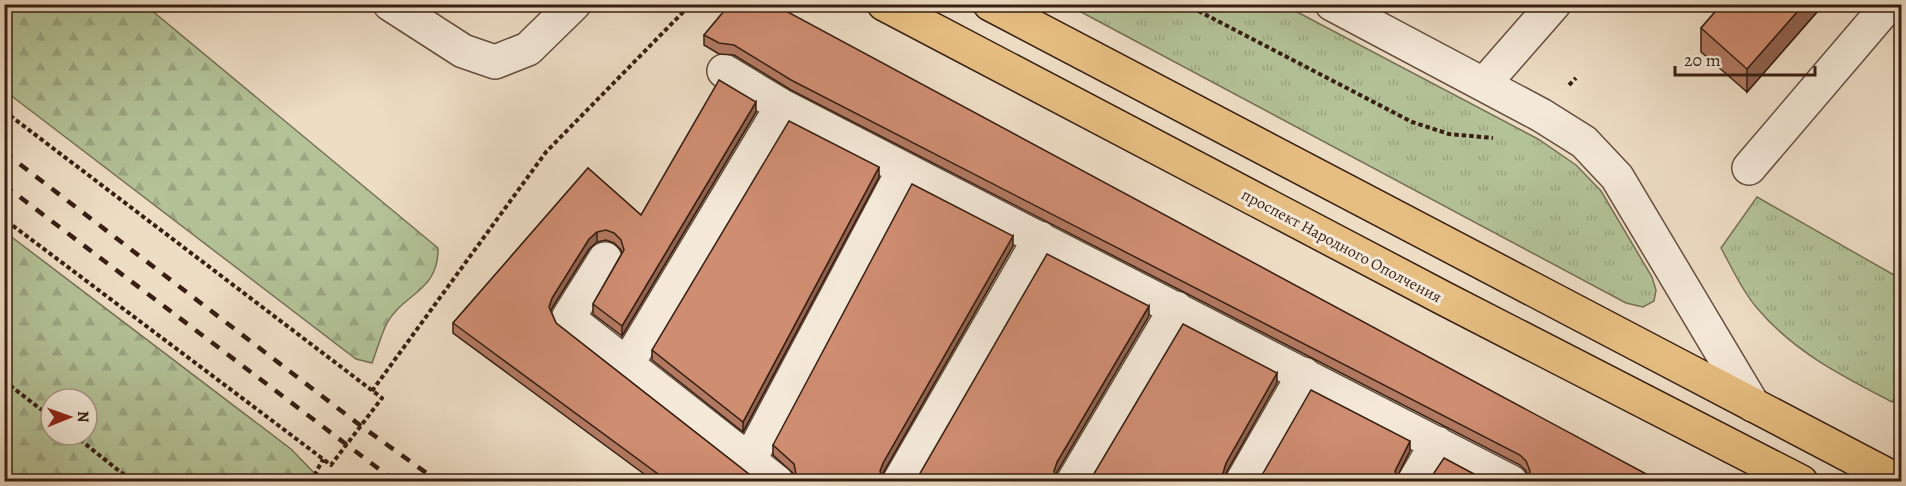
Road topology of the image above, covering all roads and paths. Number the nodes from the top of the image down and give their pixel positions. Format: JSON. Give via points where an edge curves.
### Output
{"nodes":[{"id":1,"x":390,"y":4,"type":"edge"},
{"id":2,"x":574,"y":4,"type":"edge"},
{"id":3,"x":691,"y":4,"type":"edge"},
{"id":4,"x":884,"y":4,"type":"edge"},
{"id":5,"x":990,"y":4,"type":"edge"},
{"id":6,"x":1185,"y":4,"type":"edge"},
{"id":7,"x":1332,"y":4,"type":"edge"},
{"id":8,"x":1554,"y":4,"type":"edge"},
{"id":9,"x":1889,"y":4,"type":"edge"},
{"id":10,"x":724,"y":70,"type":"dead end"},
{"id":11,"x":1576,"y":78,"type":"dead end"},
{"id":12,"x":1484,"y":84,"type":"junction"},
{"id":13,"x":782,"y":106,"type":"junction"},
{"id":14,"x":4,"y":111,"type":"edge"},
{"id":15,"x":1541,"y":115,"type":"junction"},
{"id":16,"x":1749,"y":168,"type":"dead end"},
{"id":17,"x":904,"y":169,"type":"junction"},
{"id":18,"x":4,"y":219,"type":"edge"},
{"id":19,"x":1040,"y":238,"type":"junction"},
{"id":20,"x":605,"y":259,"type":"dead end"},
{"id":21,"x":1176,"y":308,"type":"junction"},
{"id":22,"x":626,"y":366,"type":"junction"},
{"id":23,"x":1304,"y":374,"type":"junction"},
{"id":24,"x":4,"y":381,"type":"edge"},
{"id":25,"x":372,"y":391,"type":"junction"},
{"id":26,"x":1753,"y":405,"type":"junction"},
{"id":27,"x":39,"y":408,"type":"edge"},
{"id":28,"x":1437,"y":443,"type":"junction"},
{"id":29,"x":89,"y":447,"type":"edge"},
{"id":30,"x":323,"y":459,"type":"junction"},
{"id":31,"x":749,"y":461,"type":"junction"},
{"id":32,"x":133,"y":482,"type":"edge"},
{"id":33,"x":311,"y":482,"type":"edge"},
{"id":34,"x":777,"y":482,"type":"edge"},
{"id":35,"x":899,"y":482,"type":"edge"},
{"id":36,"x":1073,"y":482,"type":"edge"},
{"id":37,"x":1242,"y":482,"type":"edge"},
{"id":38,"x":1414,"y":482,"type":"edge"},
{"id":39,"x":1511,"y":482,"type":"edge"},
{"id":40,"x":1801,"y":482,"type":"edge"},
{"id":41,"x":1900,"y":482,"type":"edge"}],
"edges":[{"from":1,"to":2,"type":"street","via":[[463,51],[495,62],[528,49]]},
{"from":3,"to":25,"type":"path","via":[[546,152]]},
{"from":4,"to":40,"type":"main road","name":"проспект Народного Ополчения"},
{"from":5,"to":26,"type":"main road"},
{"from":6,"to":15,"type":"path","via":[[1412,122],[1449,134],[1494,138]]},
{"from":7,"to":12,"type":"street"},
{"from":8,"to":12,"type":"street"},
{"from":9,"to":16,"type":"street"},
{"from":10,"to":13,"type":"street"},
{"from":11,"to":15,"type":"path"},
{"from":12,"to":15,"type":"street"},
{"from":13,"to":17,"type":"street"},
{"from":13,"to":22,"type":"street"},
{"from":14,"to":25,"type":"path"},
{"from":15,"to":26,"type":"street","via":[[1584,142],[1617,177]]},
{"from":17,"to":19,"type":"street"},
{"from":17,"to":31,"type":"street"},
{"from":18,"to":30,"type":"path"},
{"from":19,"to":21,"type":"street"},
{"from":19,"to":35,"type":"street"},
{"from":20,"to":22,"type":"street","via":[[568,318]]},
{"from":21,"to":23,"type":"street"},
{"from":21,"to":36,"type":"street"},
{"from":22,"to":31,"type":"street"},
{"from":23,"to":28,"type":"street"},
{"from":23,"to":37,"type":"street"},
{"from":24,"to":27,"type":"path"},
{"from":25,"to":30,"type":"path","via":[[382,398],[331,465]]},
{"from":26,"to":41,"type":"main road"},
{"from":28,"to":38,"type":"street"},
{"from":28,"to":39,"type":"street"},
{"from":29,"to":32,"type":"path"},
{"from":30,"to":33,"type":"path"},
{"from":31,"to":34,"type":"street"}]}
